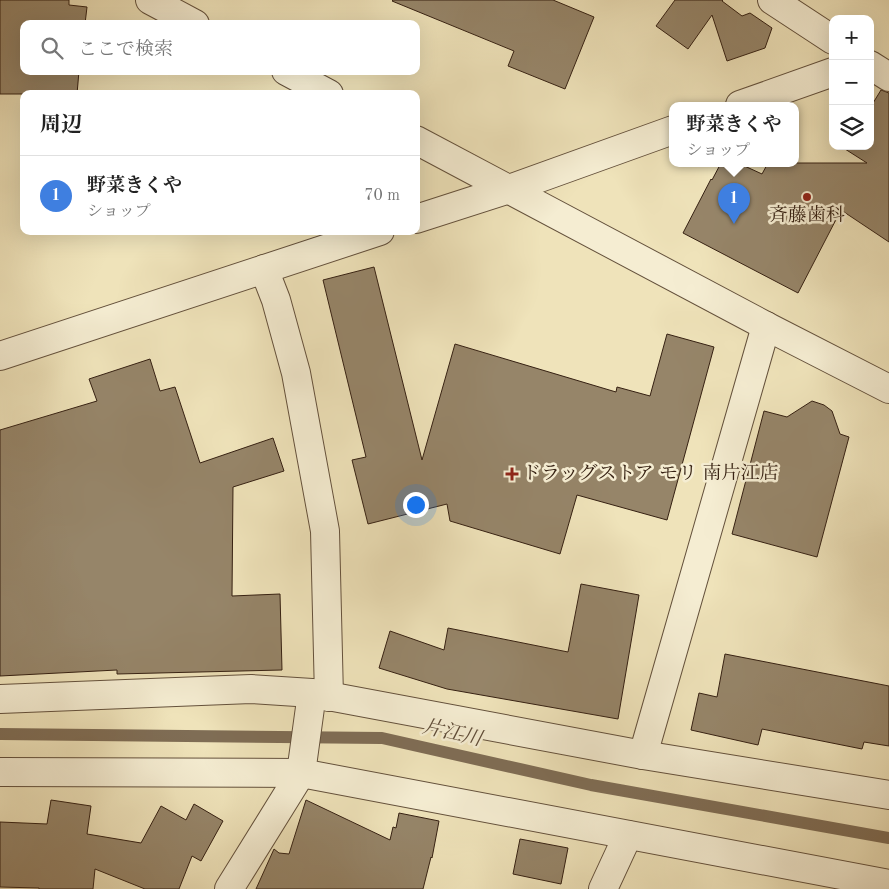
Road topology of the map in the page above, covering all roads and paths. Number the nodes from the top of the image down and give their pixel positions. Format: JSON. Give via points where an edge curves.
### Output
{"nodes":[{"id":1,"x":150,"y":0,"type":"edge"},
{"id":2,"x":772,"y":0,"type":"edge"},
{"id":3,"x":188,"y":20,"type":"edge"},
{"id":4,"x":829,"y":37,"type":"edge"},
{"id":5,"x":889,"y":53,"type":"edge"},
{"id":6,"x":874,"y":58,"type":"edge"},
{"id":7,"x":874,"y":68,"type":"edge"},
{"id":8,"x":829,"y":73,"type":"edge"},
{"id":9,"x":293,"y":75,"type":"edge"},
{"id":10,"x":889,"y":77,"type":"edge"},
{"id":11,"x":321,"y":90,"type":"edge"},
{"id":12,"x":748,"y":102,"type":"edge"},
{"id":13,"x":669,"y":131,"type":"edge"},
{"id":14,"x":420,"y":142,"type":"edge"},
{"id":15,"x":509,"y":189,"type":"junction"},
{"id":16,"x":420,"y":218,"type":"edge"},
{"id":17,"x":368,"y":235,"type":"edge"},
{"id":18,"x":264,"y":269,"type":"junction"},
{"id":19,"x":766,"y":326,"type":"junction"},
{"id":20,"x":0,"y":356,"type":"edge"},
{"id":21,"x":889,"y":389,"type":"edge"},
{"id":22,"x":321,"y":695,"type":"junction"},
{"id":23,"x":0,"y":699,"type":"edge"},
{"id":24,"x":643,"y":755,"type":"junction"},
{"id":25,"x":0,"y":772,"type":"edge"},
{"id":26,"x":301,"y":773,"type":"junction"},
{"id":27,"x":889,"y":795,"type":"edge"},
{"id":28,"x":628,"y":835,"type":"junction"},
{"id":29,"x":889,"y":884,"type":"edge"},
{"id":30,"x":230,"y":889,"type":"edge"},
{"id":31,"x":603,"y":889,"type":"edge"}],
"edges":[{"from":1,"to":3,"type":"street"},
{"from":2,"to":4,"type":"street"},
{"from":5,"to":6,"type":"street"},
{"from":7,"to":10,"type":"street"},
{"from":8,"to":12,"type":"street"},
{"from":9,"to":11,"type":"street"},
{"from":13,"to":15,"type":"street"},
{"from":14,"to":15,"type":"street"},
{"from":15,"to":16,"type":"street"},
{"from":15,"to":19,"type":"street"},
{"from":17,"to":18,"type":"street"},
{"from":18,"to":20,"type":"street"},
{"from":18,"to":22,"type":"street","via":[[296,373],[325,531]]},
{"from":19,"to":21,"type":"street"},
{"from":19,"to":24,"type":"street"},
{"from":22,"to":23,"type":"street","via":[[251,689]]},
{"from":22,"to":24,"type":"street"},
{"from":22,"to":26,"type":"street"},
{"from":24,"to":27,"type":"street"},
{"from":25,"to":26,"type":"street"},
{"from":26,"to":28,"type":"street"},
{"from":26,"to":30,"type":"street"},
{"from":28,"to":29,"type":"street"},
{"from":28,"to":31,"type":"street"}]}
